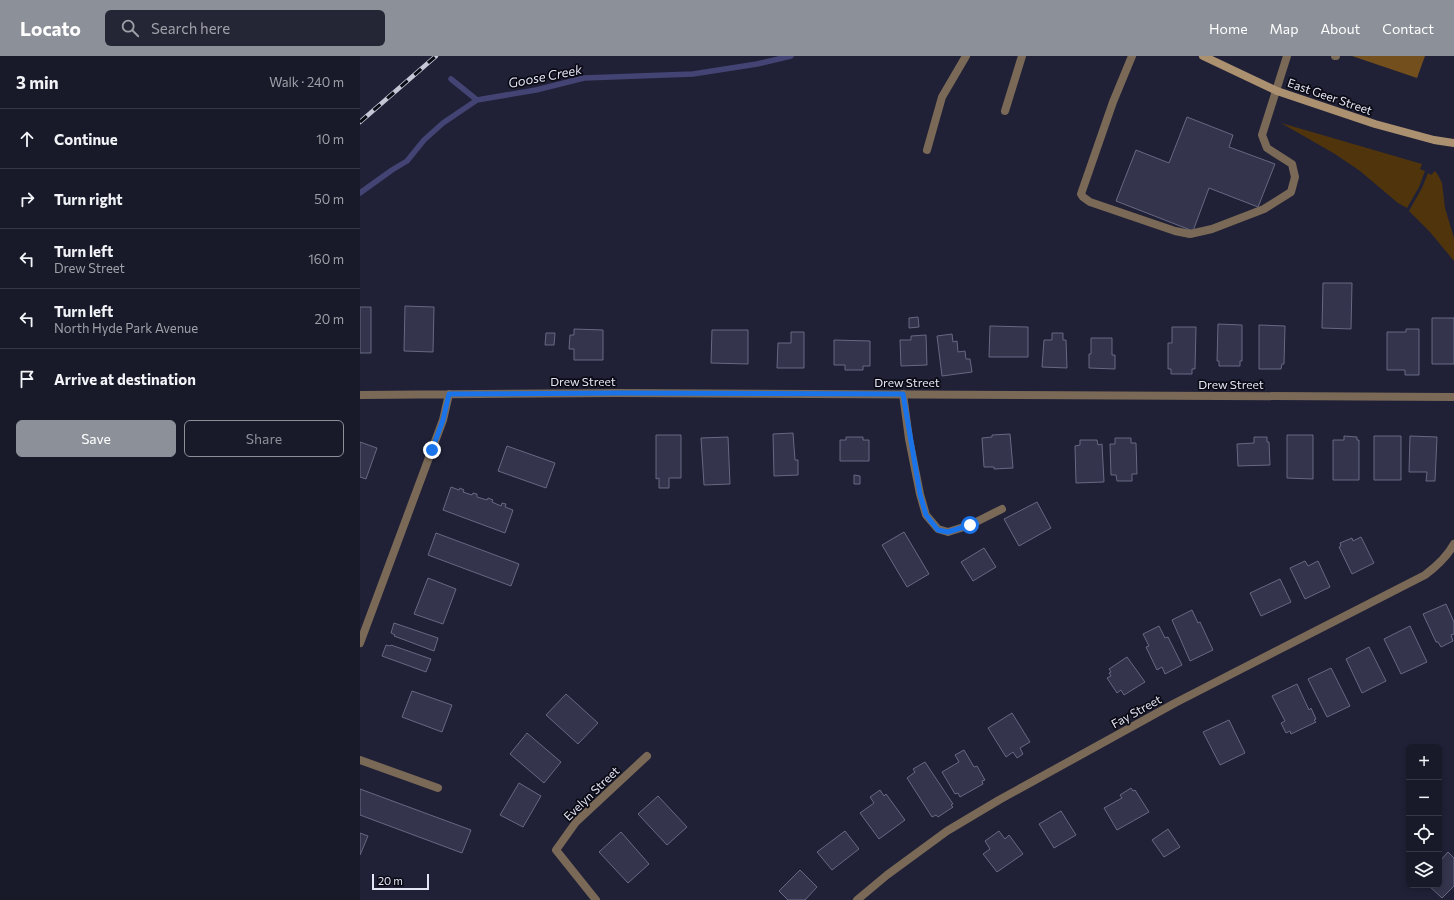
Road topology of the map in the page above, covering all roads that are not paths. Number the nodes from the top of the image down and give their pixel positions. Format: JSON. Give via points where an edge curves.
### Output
{"nodes":[{"id":1,"x":966,"y":56,"type":"edge"},
{"id":2,"x":1022,"y":56,"type":"edge"},
{"id":3,"x":1132,"y":56,"type":"edge"},
{"id":4,"x":1203,"y":56,"type":"edge"},
{"id":5,"x":1287,"y":56,"type":"edge"},
{"id":6,"x":1277,"y":91,"type":"junction"},
{"id":7,"x":1005,"y":111,"type":"dead end"},
{"id":8,"x":1454,"y":143,"type":"edge"},
{"id":9,"x":927,"y":150,"type":"dead end"},
{"id":10,"x":449,"y":394,"type":"junction"},
{"id":11,"x":903,"y":394,"type":"junction"},
{"id":12,"x":360,"y":395,"type":"edge"},
{"id":13,"x":1454,"y":396,"type":"edge"},
{"id":14,"x":1002,"y":509,"type":"dead end"},
{"id":15,"x":1454,"y":544,"type":"edge"},
{"id":16,"x":360,"y":642,"type":"edge"},
{"id":17,"x":647,"y":756,"type":"dead end"},
{"id":18,"x":360,"y":760,"type":"edge"},
{"id":19,"x":438,"y":788,"type":"dead end"},
{"id":20,"x":596,"y":900,"type":"edge"},
{"id":21,"x":857,"y":900,"type":"edge"}],
"edges":[{"from":1,"to":9,"type":"street","via":[[942,97]]},
{"from":2,"to":7,"type":"street"},
{"from":3,"to":6,"type":"street","via":[[1081,194],[1090,202],[1175,231],[1190,234],[1212,229],[1264,209],[1291,192],[1295,177],[1292,164],[1267,148],[1262,135]]},
{"from":4,"to":6,"type":"main road","name":"East Geer Street"},
{"from":5,"to":6,"type":"street"},
{"from":6,"to":8,"type":"main road","name":"East Geer Street","via":[[1375,124]]},
{"from":10,"to":11,"type":"street","name":"Drew Street"},
{"from":10,"to":12,"type":"street","name":"Drew Street"},
{"from":10,"to":16,"type":"street","via":[[443,420]]},
{"from":11,"to":13,"type":"street","name":"Drew Street"},
{"from":11,"to":14,"type":"street","via":[[920,494],[926,515],[938,530],[948,532],[970,525]]},
{"from":15,"to":21,"type":"street","name":"Fay Street","via":[[1440,563],[1425,575],[1182,700],[999,800],[947,832]]},
{"from":17,"to":20,"type":"street","name":"Evelyn Street","via":[[576,822],[556,850]]},
{"from":18,"to":19,"type":"street"}]}
